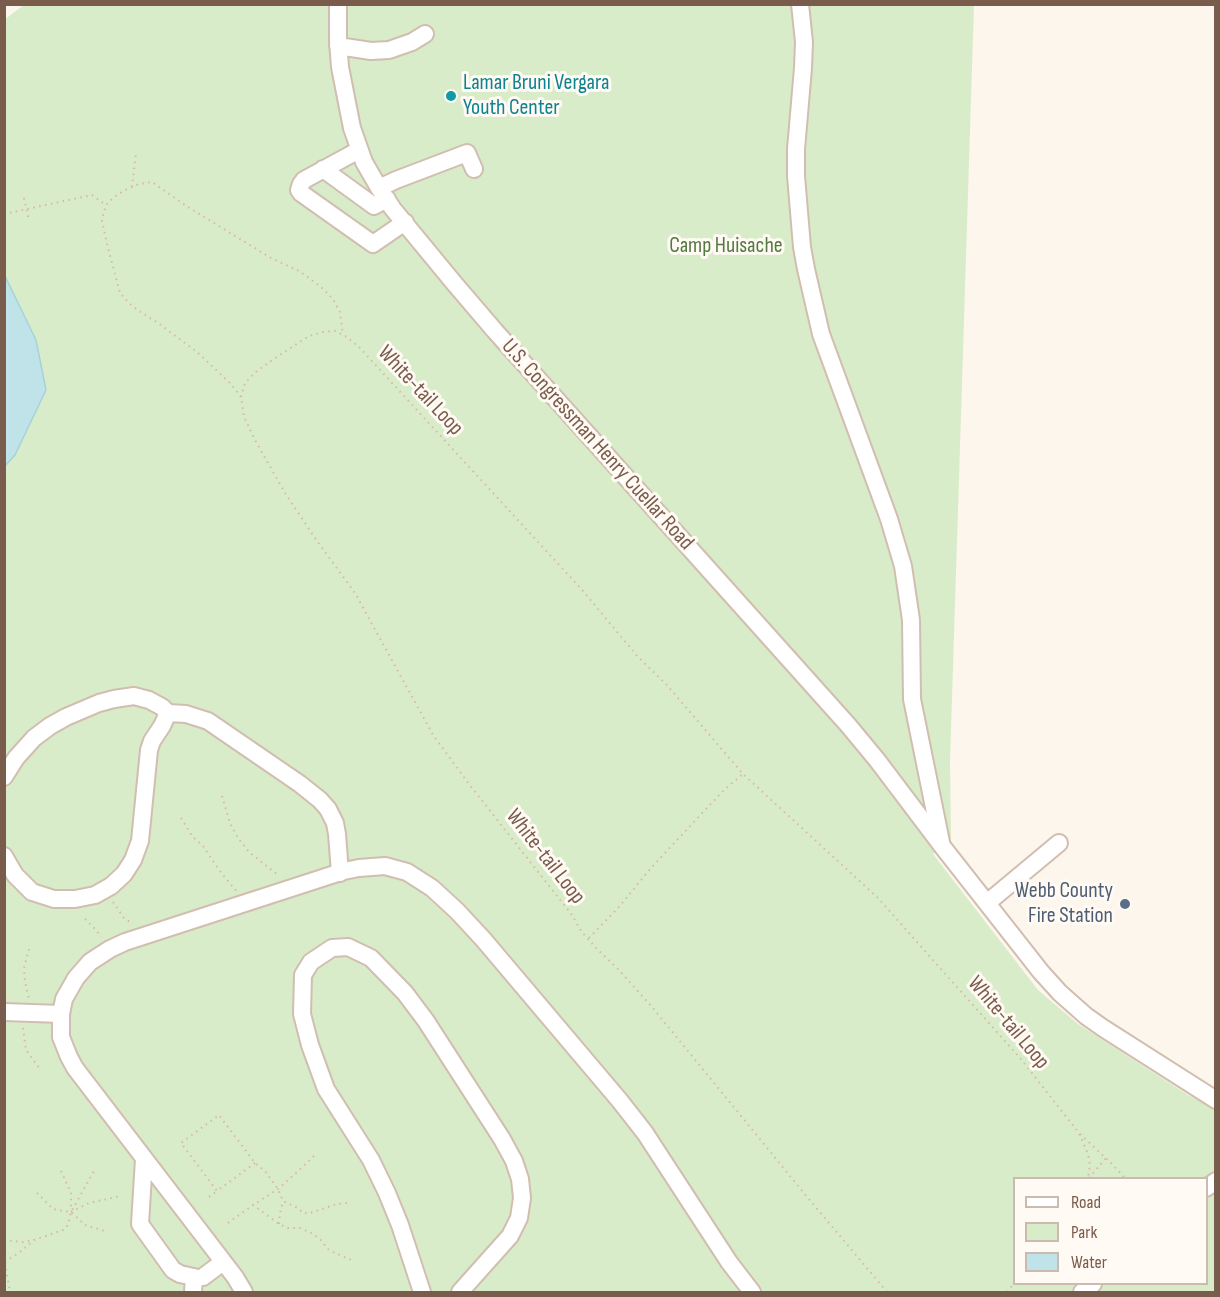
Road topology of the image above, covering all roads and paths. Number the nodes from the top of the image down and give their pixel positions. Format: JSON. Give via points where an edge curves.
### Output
{"nodes":[{"id":1,"x":338,"y":4,"type":"edge"},
{"id":2,"x":800,"y":4,"type":"edge"},
{"id":3,"x":424,"y":34,"type":"dead end"},
{"id":4,"x":338,"y":46,"type":"junction"},
{"id":5,"x":359,"y":150,"type":"junction"},
{"id":6,"x":136,"y":153,"type":"dead end"},
{"id":7,"x":474,"y":169,"type":"dead end"},
{"id":8,"x":323,"y":170,"type":"junction"},
{"id":9,"x":132,"y":187,"type":"junction"},
{"id":10,"x":383,"y":194,"type":"junction"},
{"id":11,"x":24,"y":198,"type":"dead end"},
{"id":12,"x":106,"y":205,"type":"junction"},
{"id":13,"x":27,"y":209,"type":"junction"},
{"id":14,"x":4,"y":214,"type":"edge"},
{"id":15,"x":29,"y":220,"type":"dead end"},
{"id":16,"x":405,"y":222,"type":"junction"},
{"id":17,"x":343,"y":335,"type":"junction"},
{"id":18,"x":241,"y":397,"type":"junction"},
{"id":19,"x":168,"y":713,"type":"junction"},
{"id":20,"x":743,"y":774,"type":"junction"},
{"id":21,"x":4,"y":777,"type":"edge"},
{"id":22,"x":222,"y":796,"type":"dead end"},
{"id":23,"x":181,"y":818,"type":"dead end"},
{"id":24,"x":1059,"y":843,"type":"dead end"},
{"id":25,"x":942,"y":846,"type":"junction"},
{"id":26,"x":4,"y":856,"type":"edge"},
{"id":27,"x":339,"y":873,"type":"junction"},
{"id":28,"x":282,"y":884,"type":"dead end"},
{"id":29,"x":237,"y":892,"type":"dead end"},
{"id":30,"x":111,"y":900,"type":"dead end"},
{"id":31,"x":987,"y":903,"type":"junction"},
{"id":32,"x":85,"y":919,"type":"dead end"},
{"id":33,"x":139,"y":927,"type":"dead end"},
{"id":34,"x":588,"y":939,"type":"junction"},
{"id":35,"x":104,"y":940,"type":"dead end"},
{"id":36,"x":29,"y":949,"type":"dead end"},
{"id":37,"x":31,"y":1004,"type":"dead end"},
{"id":38,"x":4,"y":1012,"type":"edge"},
{"id":39,"x":61,"y":1014,"type":"junction"},
{"id":40,"x":23,"y":1026,"type":"dead end"},
{"id":41,"x":4,"y":1028,"type":"edge"},
{"id":42,"x":5,"y":1038,"type":"edge"},
{"id":43,"x":25,"y":1047,"type":"junction"},
{"id":44,"x":19,"y":1048,"type":"dead end"},
{"id":45,"x":40,"y":1069,"type":"dead end"},
{"id":46,"x":1215,"y":1100,"type":"edge"},
{"id":47,"x":1079,"y":1133,"type":"junction"},
{"id":48,"x":314,"y":1156,"type":"dead end"},
{"id":49,"x":1106,"y":1158,"type":"junction"},
{"id":50,"x":144,"y":1159,"type":"junction"},
{"id":51,"x":255,"y":1163,"type":"junction"},
{"id":52,"x":94,"y":1171,"type":"dead end"},
{"id":53,"x":61,"y":1172,"type":"dead end"},
{"id":54,"x":1089,"y":1177,"type":"edge"},
{"id":55,"x":1091,"y":1177,"type":"edge"},
{"id":56,"x":1123,"y":1177,"type":"edge"},
{"id":57,"x":235,"y":1178,"type":"junction"},
{"id":58,"x":239,"y":1182,"type":"dead end"},
{"id":59,"x":278,"y":1189,"type":"junction"},
{"id":60,"x":217,"y":1191,"type":"junction"},
{"id":61,"x":37,"y":1193,"type":"dead end"},
{"id":62,"x":120,"y":1196,"type":"dead end"},
{"id":63,"x":209,"y":1197,"type":"dead end"},
{"id":64,"x":283,"y":1201,"type":"junction"},
{"id":65,"x":252,"y":1203,"type":"junction"},
{"id":66,"x":348,"y":1203,"type":"dead end"},
{"id":67,"x":71,"y":1212,"type":"junction"},
{"id":68,"x":228,"y":1223,"type":"dead end"},
{"id":69,"x":279,"y":1224,"type":"junction"},
{"id":70,"x":105,"y":1231,"type":"dead end"},
{"id":71,"x":4,"y":1240,"type":"edge"},
{"id":72,"x":34,"y":1240,"type":"junction"},
{"id":73,"x":5,"y":1261,"type":"edge"},
{"id":74,"x":354,"y":1261,"type":"dead end"},
{"id":75,"x":223,"y":1262,"type":"junction"},
{"id":76,"x":193,"y":1285,"type":"edge"},
{"id":77,"x":10,"y":1293,"type":"edge"},
{"id":78,"x":244,"y":1293,"type":"edge"},
{"id":79,"x":422,"y":1293,"type":"edge"},
{"id":80,"x":460,"y":1293,"type":"edge"},
{"id":81,"x":752,"y":1293,"type":"edge"},
{"id":82,"x":887,"y":1293,"type":"edge"}],
"edges":[{"from":1,"to":4,"type":"street","name":"U.S. Congressman Henry Cuellar Road"},
{"from":2,"to":25,"type":"street","name":"U.S. Congressman Henry Cuellar Road","via":[[804,42],[796,176],[802,248],[821,334],[903,567],[911,620],[912,699]]},
{"from":3,"to":4,"type":"street","via":[[389,50]]},
{"from":4,"to":5,"type":"street","name":"U.S. Congressman Henry Cuellar Road"},
{"from":5,"to":8,"type":"street"},
{"from":5,"to":10,"type":"street","name":"U.S. Congressman Henry Cuellar Road"},
{"from":6,"to":9,"type":"path"},
{"from":7,"to":10,"type":"street","via":[[467,153],[396,180]]},
{"from":8,"to":10,"type":"street","via":[[375,206]]},
{"from":8,"to":16,"type":"street","via":[[304,180],[301,193],[373,244]]},
{"from":9,"to":12,"type":"path"},
{"from":9,"to":17,"type":"path","via":[[156,184],[271,258],[299,271],[333,299],[340,312]]},
{"from":10,"to":16,"type":"street","name":"U.S. Congressman Henry Cuellar Road"},
{"from":11,"to":13,"type":"path"},
{"from":12,"to":13,"type":"path","via":[[92,195]]},
{"from":12,"to":18,"type":"path","name":"White-tail Loop","via":[[102,221],[124,298],[197,352]]},
{"from":13,"to":14,"type":"path"},
{"from":13,"to":15,"type":"path"},
{"from":16,"to":25,"type":"street","name":"U.S. Congressman Henry Cuellar Road","via":[[495,331],[848,725]]},
{"from":17,"to":18,"type":"path","via":[[335,331],[309,336],[256,370],[245,383]]},
{"from":17,"to":20,"type":"path","name":"White-tail Loop","via":[[359,347],[583,591]]},
{"from":18,"to":34,"type":"path","name":"White-tail Loop","via":[[244,417],[285,494],[355,593],[433,735]]},
{"from":19,"to":21,"type":"street","via":[[149,700],[134,696],[84,708],[34,738]]},
{"from":19,"to":26,"type":"street","via":[[149,750],[140,841],[133,860],[111,886],[95,895],[54,899],[32,892]]},
{"from":19,"to":27,"type":"street","via":[[208,722],[320,800],[337,834]]},
{"from":20,"to":34,"type":"path","via":[[705,810]]},
{"from":20,"to":47,"type":"path","name":"White-tail Loop","via":[[888,907],[1020,1058]]},
{"from":22,"to":28,"type":"path","via":[[238,838],[249,852],[279,875]]},
{"from":23,"to":29,"type":"path"},
{"from":24,"to":31,"type":"street"},
{"from":25,"to":31,"type":"street","name":"U.S. Congressman Henry Cuellar Road"},
{"from":27,"to":39,"type":"street","via":[[110,949],[90,962],[76,978]]},
{"from":27,"to":81,"type":"street","via":[[374,866],[396,868],[418,879],[457,910],[634,1119]]},
{"from":30,"to":33,"type":"path","via":[[124,918]]},
{"from":31,"to":46,"type":"street","name":"U.S. Congressman Henry Cuellar Road","via":[[1071,1004]]},
{"from":32,"to":35,"type":"path"},
{"from":34,"to":82,"type":"path","name":"White-tail Loop","via":[[657,1014]]},
{"from":36,"to":37,"type":"path","via":[[24,968]]},
{"from":38,"to":39,"type":"street"},
{"from":39,"to":50,"type":"street","via":[[61,1037],[69,1057]]},
{"from":40,"to":43,"type":"path"},
{"from":41,"to":42,"type":"path"},
{"from":43,"to":44,"type":"path"},
{"from":43,"to":45,"type":"path"},
{"from":47,"to":49,"type":"path","name":"White-tail Loop"},
{"from":47,"to":54,"type":"path","name":"White-tail Loop","via":[[1088,1154]]},
{"from":48,"to":59,"type":"path"},
{"from":49,"to":55,"type":"path","name":"White-tail Loop"},
{"from":49,"to":56,"type":"path","name":"White-tail Loop"},
{"from":50,"to":75,"type":"street"},
{"from":50,"to":76,"type":"street","via":[[140,1224],[172,1270]]},
{"from":51,"to":57,"type":"path"},
{"from":51,"to":59,"type":"path"},
{"from":51,"to":60,"type":"path","via":[[219,1115],[181,1143]]},
{"from":52,"to":67,"type":"path"},
{"from":53,"to":67,"type":"path","via":[[71,1193]]},
{"from":57,"to":58,"type":"path"},
{"from":57,"to":60,"type":"path"},
{"from":59,"to":64,"type":"path"},
{"from":59,"to":65,"type":"path"},
{"from":60,"to":63,"type":"path"},
{"from":61,"to":67,"type":"path","via":[[53,1209]]},
{"from":62,"to":67,"type":"path"},
{"from":64,"to":66,"type":"path","via":[[303,1213]]},
{"from":64,"to":69,"type":"path"},
{"from":65,"to":68,"type":"path"},
{"from":65,"to":69,"type":"path"},
{"from":67,"to":70,"type":"path","via":[[85,1225]]},
{"from":67,"to":72,"type":"path","via":[[63,1230]]},
{"from":69,"to":74,"type":"path","via":[[311,1233],[328,1249]]},
{"from":71,"to":72,"type":"path"},
{"from":72,"to":73,"type":"path"},
{"from":73,"to":77,"type":"path"},
{"from":75,"to":76,"type":"street"},
{"from":75,"to":78,"type":"street"},
{"from":79,"to":80,"type":"street","via":[[387,1193],[326,1089],[309,1045],[302,1014],[303,975],[311,962],[332,948],[348,947],[371,958],[405,993],[514,1161],[522,1198],[519,1218],[510,1236]]}]}
